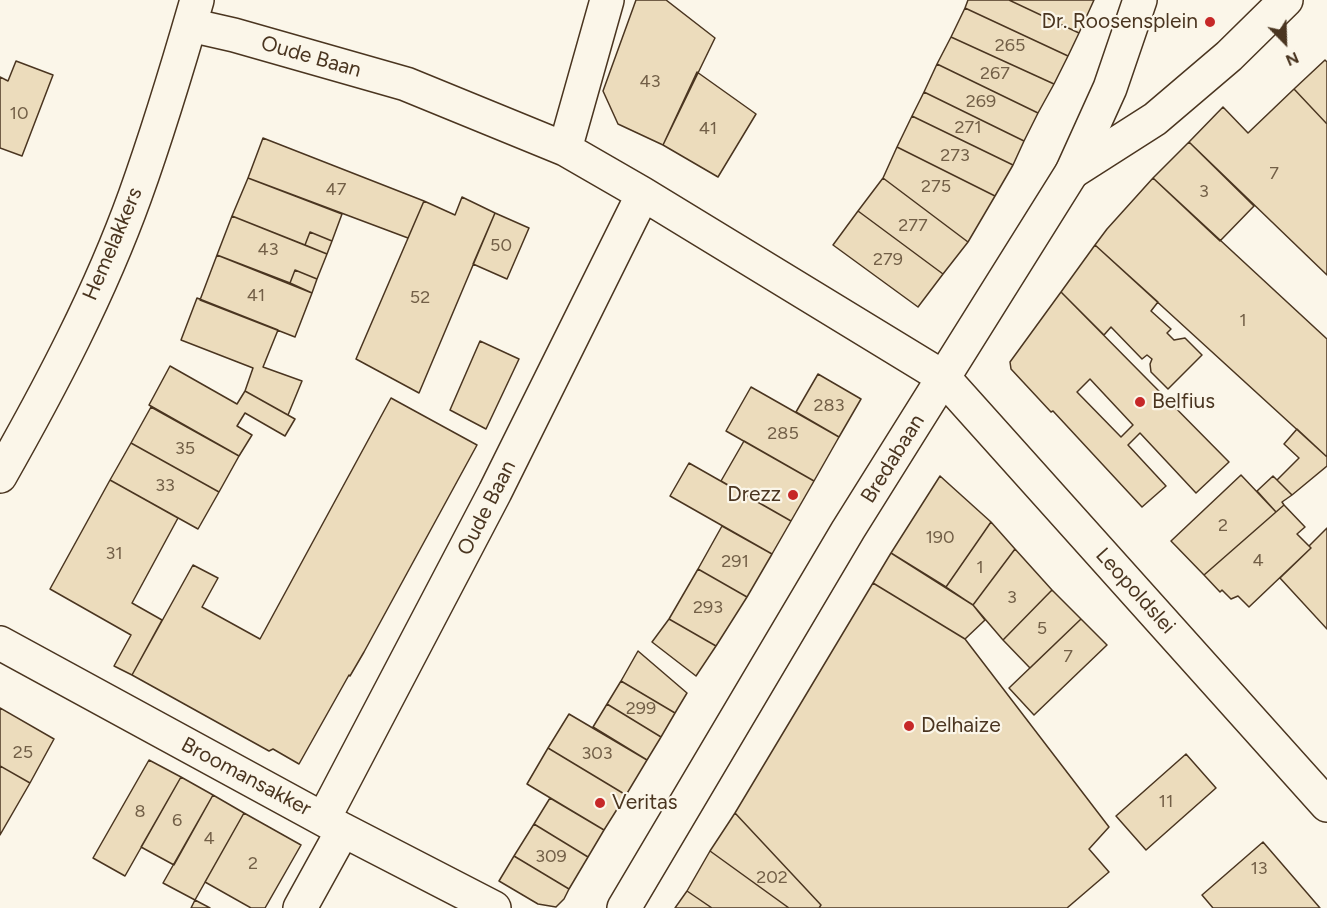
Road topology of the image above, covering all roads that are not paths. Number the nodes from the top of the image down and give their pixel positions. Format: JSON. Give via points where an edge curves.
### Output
{"nodes":[{"id":1,"x":607,"y":0,"type":"edge"},
{"id":2,"x":1140,"y":0,"type":"edge"},
{"id":3,"x":1286,"y":0,"type":"edge"},
{"id":4,"x":193,"y":13,"type":"edge"},
{"id":5,"x":564,"y":149,"type":"junction"},
{"id":6,"x":1072,"y":172,"type":"junction"},
{"id":7,"x":644,"y":194,"type":"junction"},
{"id":8,"x":943,"y":377,"type":"junction"},
{"id":9,"x":0,"y":476,"type":"edge"},
{"id":10,"x":0,"y":643,"type":"edge"},
{"id":11,"x":1327,"y":805,"type":"edge"},
{"id":12,"x":334,"y":824,"type":"junction"},
{"id":13,"x":300,"y":908,"type":"edge"},
{"id":14,"x":494,"y":908,"type":"edge"},
{"id":15,"x":624,"y":908,"type":"edge"}],
"edges":[{"from":1,"to":5,"type":"street"},
{"from":2,"to":6,"type":"street","name":"Bredabaan","via":[[1110,88]]},
{"from":3,"to":6,"type":"street","via":[[1229,56],[1155,119]]},
{"from":4,"to":5,"type":"street","name":"Oude Baan","via":[[234,35],[406,84]]},
{"from":4,"to":9,"type":"street","name":"Hemelakkers","via":[[135,197],[58,369]]},
{"from":5,"to":7,"type":"street","name":"Oude Baan"},
{"from":6,"to":8,"type":"street","name":"Bredabaan"},
{"from":7,"to":8,"type":"street","name":"Oude Baan"},
{"from":7,"to":12,"type":"street","name":"Oude Baan"},
{"from":8,"to":11,"type":"street","name":"Leopoldslei"},
{"from":8,"to":15,"type":"street","name":"Bredabaan"},
{"from":10,"to":12,"type":"street","name":"Broomansakker"},
{"from":12,"to":13,"type":"street","name":"Oude Baan"},
{"from":12,"to":14,"type":"street","name":"Broomansakker"}]}
